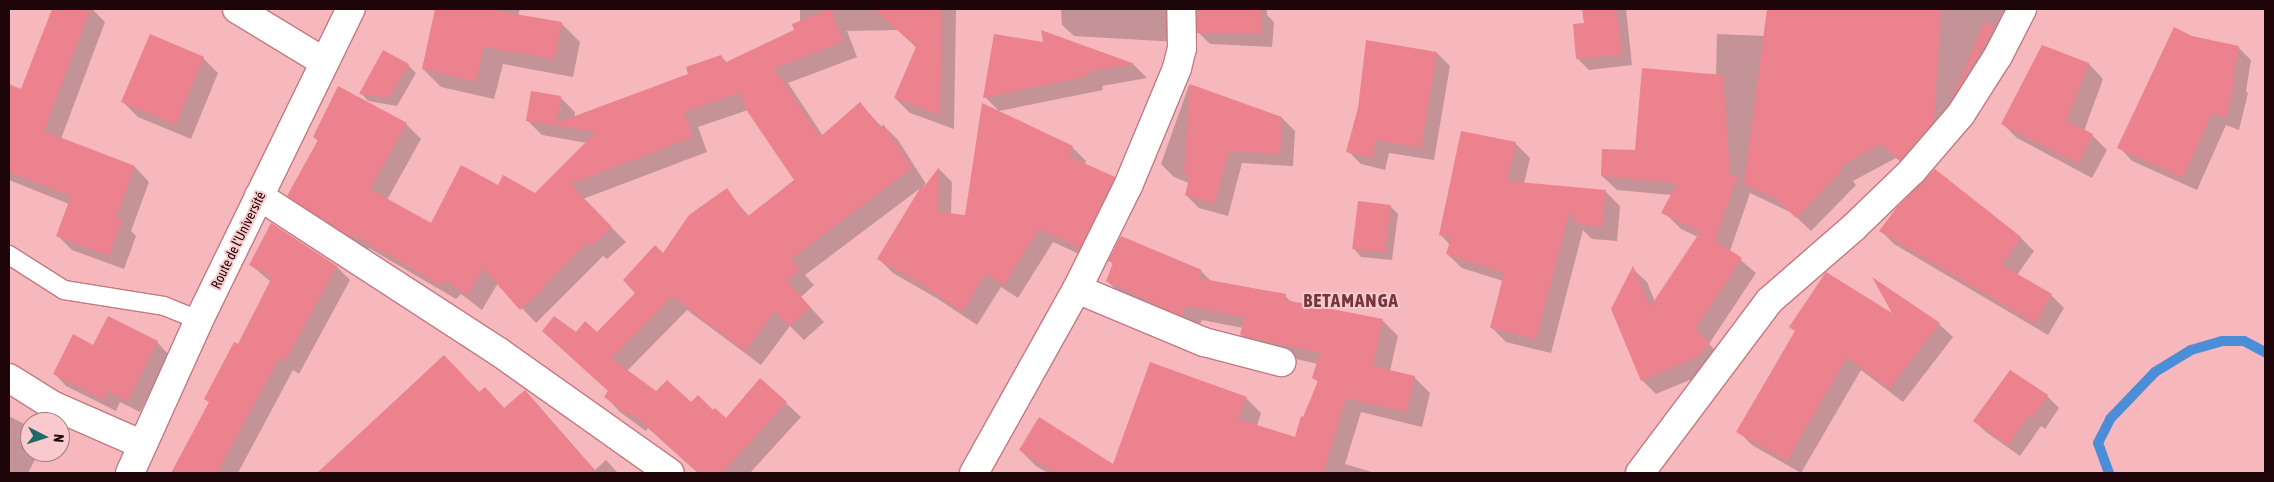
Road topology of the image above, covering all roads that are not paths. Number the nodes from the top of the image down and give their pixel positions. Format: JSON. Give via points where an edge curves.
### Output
{"nodes":[{"id":1,"x":237,"y":9,"type":"edge"},
{"id":2,"x":351,"y":9,"type":"edge"},
{"id":3,"x":1181,"y":9,"type":"edge"},
{"id":4,"x":2022,"y":9,"type":"edge"},
{"id":5,"x":324,"y":62,"type":"junction"},
{"id":6,"x":259,"y":196,"type":"junction"},
{"id":7,"x":9,"y":255,"type":"edge"},
{"id":8,"x":1077,"y":289,"type":"junction"},
{"id":9,"x":199,"y":320,"type":"junction"},
{"id":10,"x":1282,"y":362,"type":"dead end"},
{"id":11,"x":9,"y":378,"type":"edge"},
{"id":12,"x":143,"y":445,"type":"junction"},
{"id":13,"x":130,"y":473,"type":"edge"},
{"id":14,"x":670,"y":473,"type":"edge"},
{"id":15,"x":974,"y":473,"type":"edge"},
{"id":16,"x":1640,"y":473,"type":"edge"}],
"edges":[{"from":1,"to":5,"type":"street"},
{"from":2,"to":5,"type":"street","name":"Route de l'Université"},
{"from":3,"to":8,"type":"street","via":[[1182,48],[1177,68],[1128,186]]},
{"from":4,"to":16,"type":"street","via":[[1998,56],[1961,114],[1912,171],[1769,301]]},
{"from":5,"to":6,"type":"street","name":"Route de l'Université"},
{"from":6,"to":9,"type":"street","name":"Route de l'Université"},
{"from":6,"to":14,"type":"street","via":[[500,352]]},
{"from":7,"to":9,"type":"lane","via":[[64,290],[164,306]]},
{"from":8,"to":10,"type":"street","via":[[1204,342]]},
{"from":8,"to":15,"type":"street"},
{"from":9,"to":12,"type":"street","name":"Route de l'Université"},
{"from":11,"to":12,"type":"street","via":[[52,405]]},
{"from":12,"to":13,"type":"street","name":"Route de l'Université"}]}
